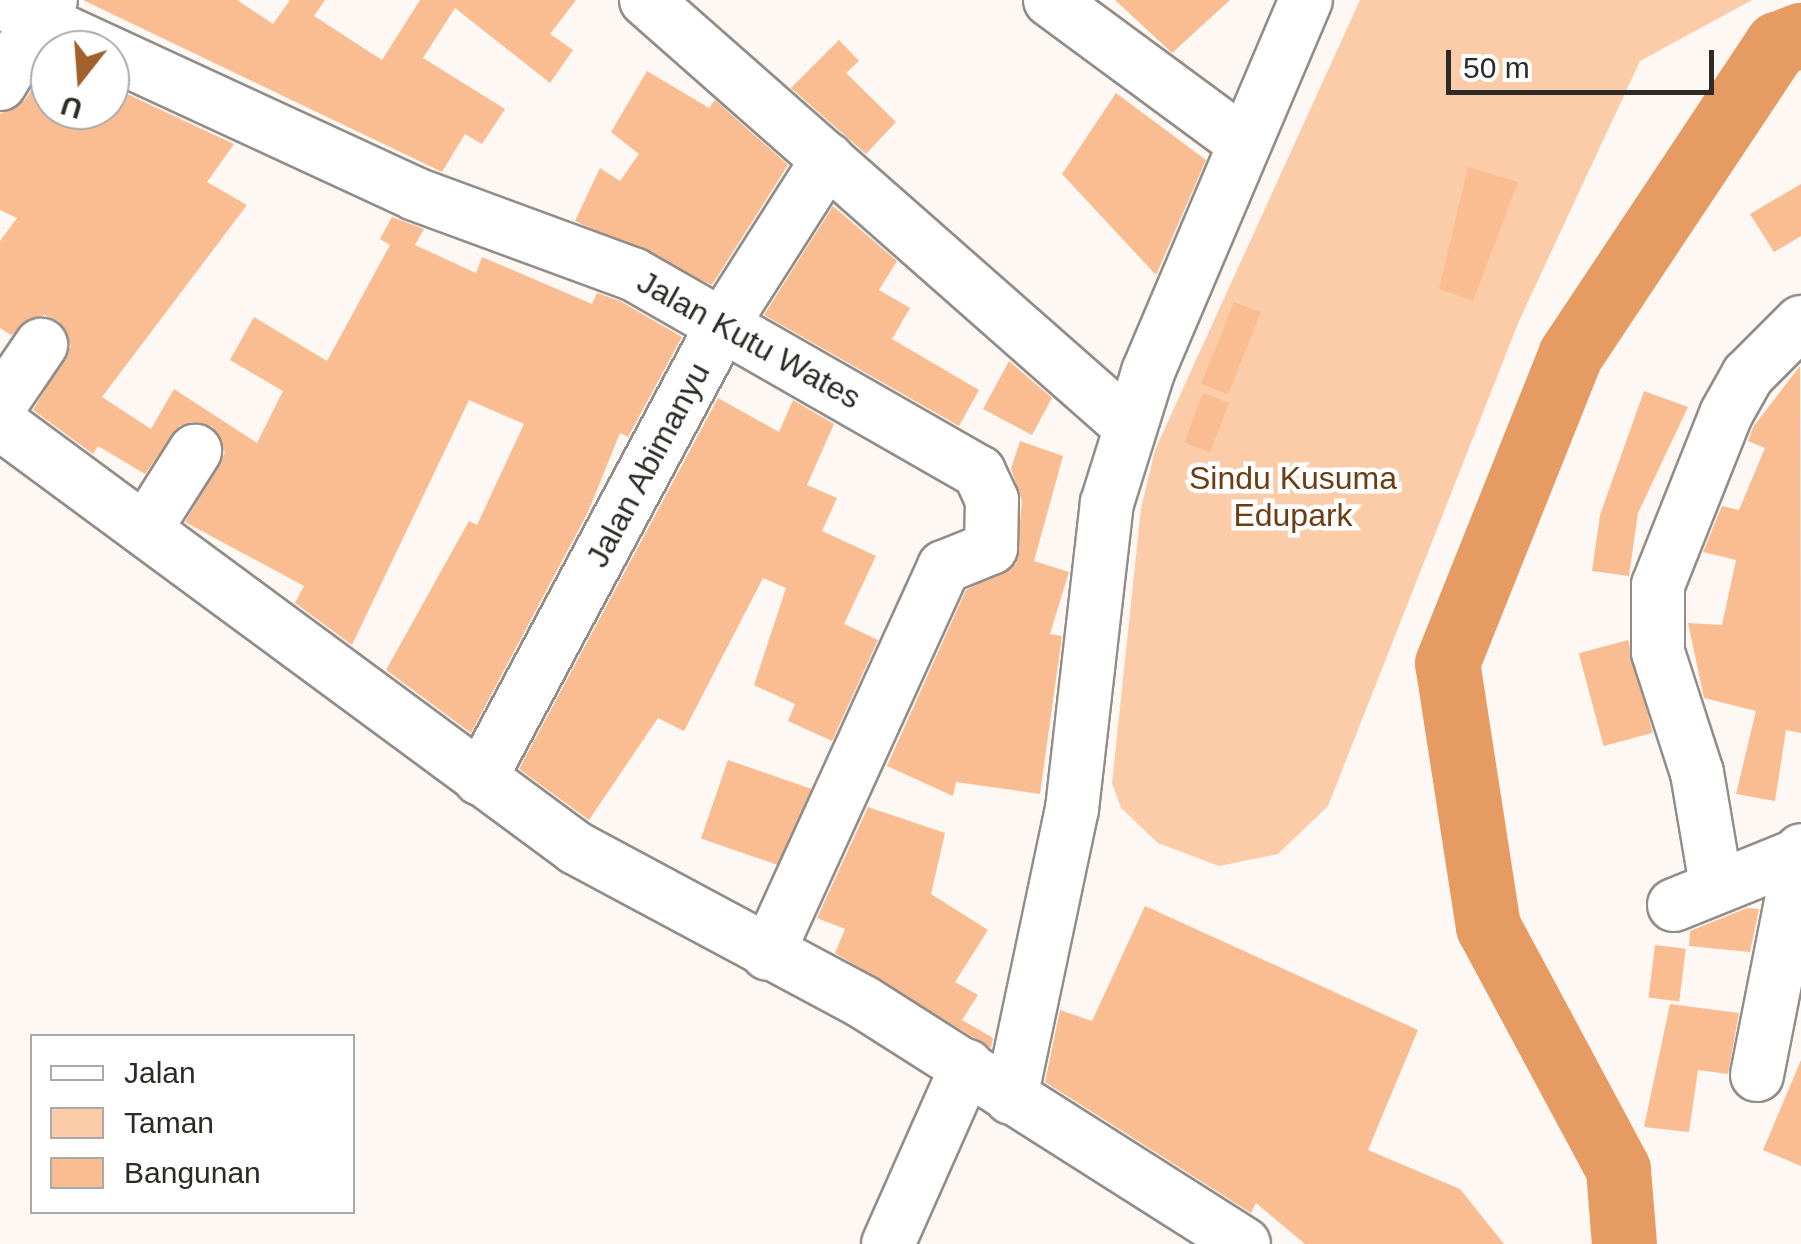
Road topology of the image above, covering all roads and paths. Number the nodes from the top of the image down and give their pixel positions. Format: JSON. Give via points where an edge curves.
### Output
{"nodes":[{"id":1,"x":646,"y":0,"type":"edge"},
{"id":2,"x":1050,"y":0,"type":"edge"},
{"id":3,"x":1306,"y":0,"type":"edge"},
{"id":4,"x":30,"y":6,"type":"edge"},
{"id":5,"x":0,"y":84,"type":"edge"},
{"id":6,"x":1240,"y":140,"type":"junction"},
{"id":7,"x":828,"y":159,"type":"junction"},
{"id":8,"x":724,"y":322,"type":"junction"},
{"id":9,"x":1801,"y":322,"type":"edge"},
{"id":10,"x":41,"y":345,"type":"dead end"},
{"id":11,"x":0,"y":405,"type":"edge"},
{"id":12,"x":0,"y":423,"type":"edge"},
{"id":13,"x":1128,"y":424,"type":"junction"},
{"id":14,"x":195,"y":450,"type":"dead end"},
{"id":15,"x":148,"y":526,"type":"junction"},
{"id":16,"x":480,"y":779,"type":"junction"},
{"id":17,"x":1800,"y":852,"type":"edge"},
{"id":18,"x":768,"y":954,"type":"junction"},
{"id":19,"x":967,"y":1066,"type":"junction"},
{"id":20,"x":1756,"y":1075,"type":"dead end"},
{"id":21,"x":1011,"y":1098,"type":"junction"},
{"id":22,"x":888,"y":1244,"type":"edge"},
{"id":23,"x":1244,"y":1244,"type":"edge"}],
"edges":[{"from":1,"to":7,"type":"street"},
{"from":2,"to":6,"type":"street"},
{"from":3,"to":6,"type":"street"},
{"from":4,"to":5,"type":"street"},
{"from":4,"to":8,"type":"street","name":"Jalan Kutu Wates","via":[[181,108],[585,252]]},
{"from":6,"to":13,"type":"street"},
{"from":7,"to":8,"type":"street","name":"Jalan Abimanyu"},
{"from":7,"to":13,"type":"street"},
{"from":8,"to":16,"type":"street","name":"Jalan Abimanyu"},
{"from":8,"to":18,"type":"street","name":"Jalan Kutu Wates","via":[[978,472],[992,500],[991,548],[944,567]]},
{"from":9,"to":17,"type":"street","via":[[1748,375],[1726,414],[1658,584],[1658,652],[1697,772],[1695,895]]},
{"from":10,"to":11,"type":"street"},
{"from":12,"to":15,"type":"street"},
{"from":13,"to":21,"type":"street","via":[[1101,528],[1056,902]]},
{"from":14,"to":15,"type":"street"},
{"from":15,"to":16,"type":"street"},
{"from":16,"to":18,"type":"street","via":[[625,880]]},
{"from":17,"to":20,"type":"street"},
{"from":18,"to":19,"type":"street"},
{"from":19,"to":21,"type":"street"},
{"from":19,"to":22,"type":"street"},
{"from":21,"to":23,"type":"street"}]}
